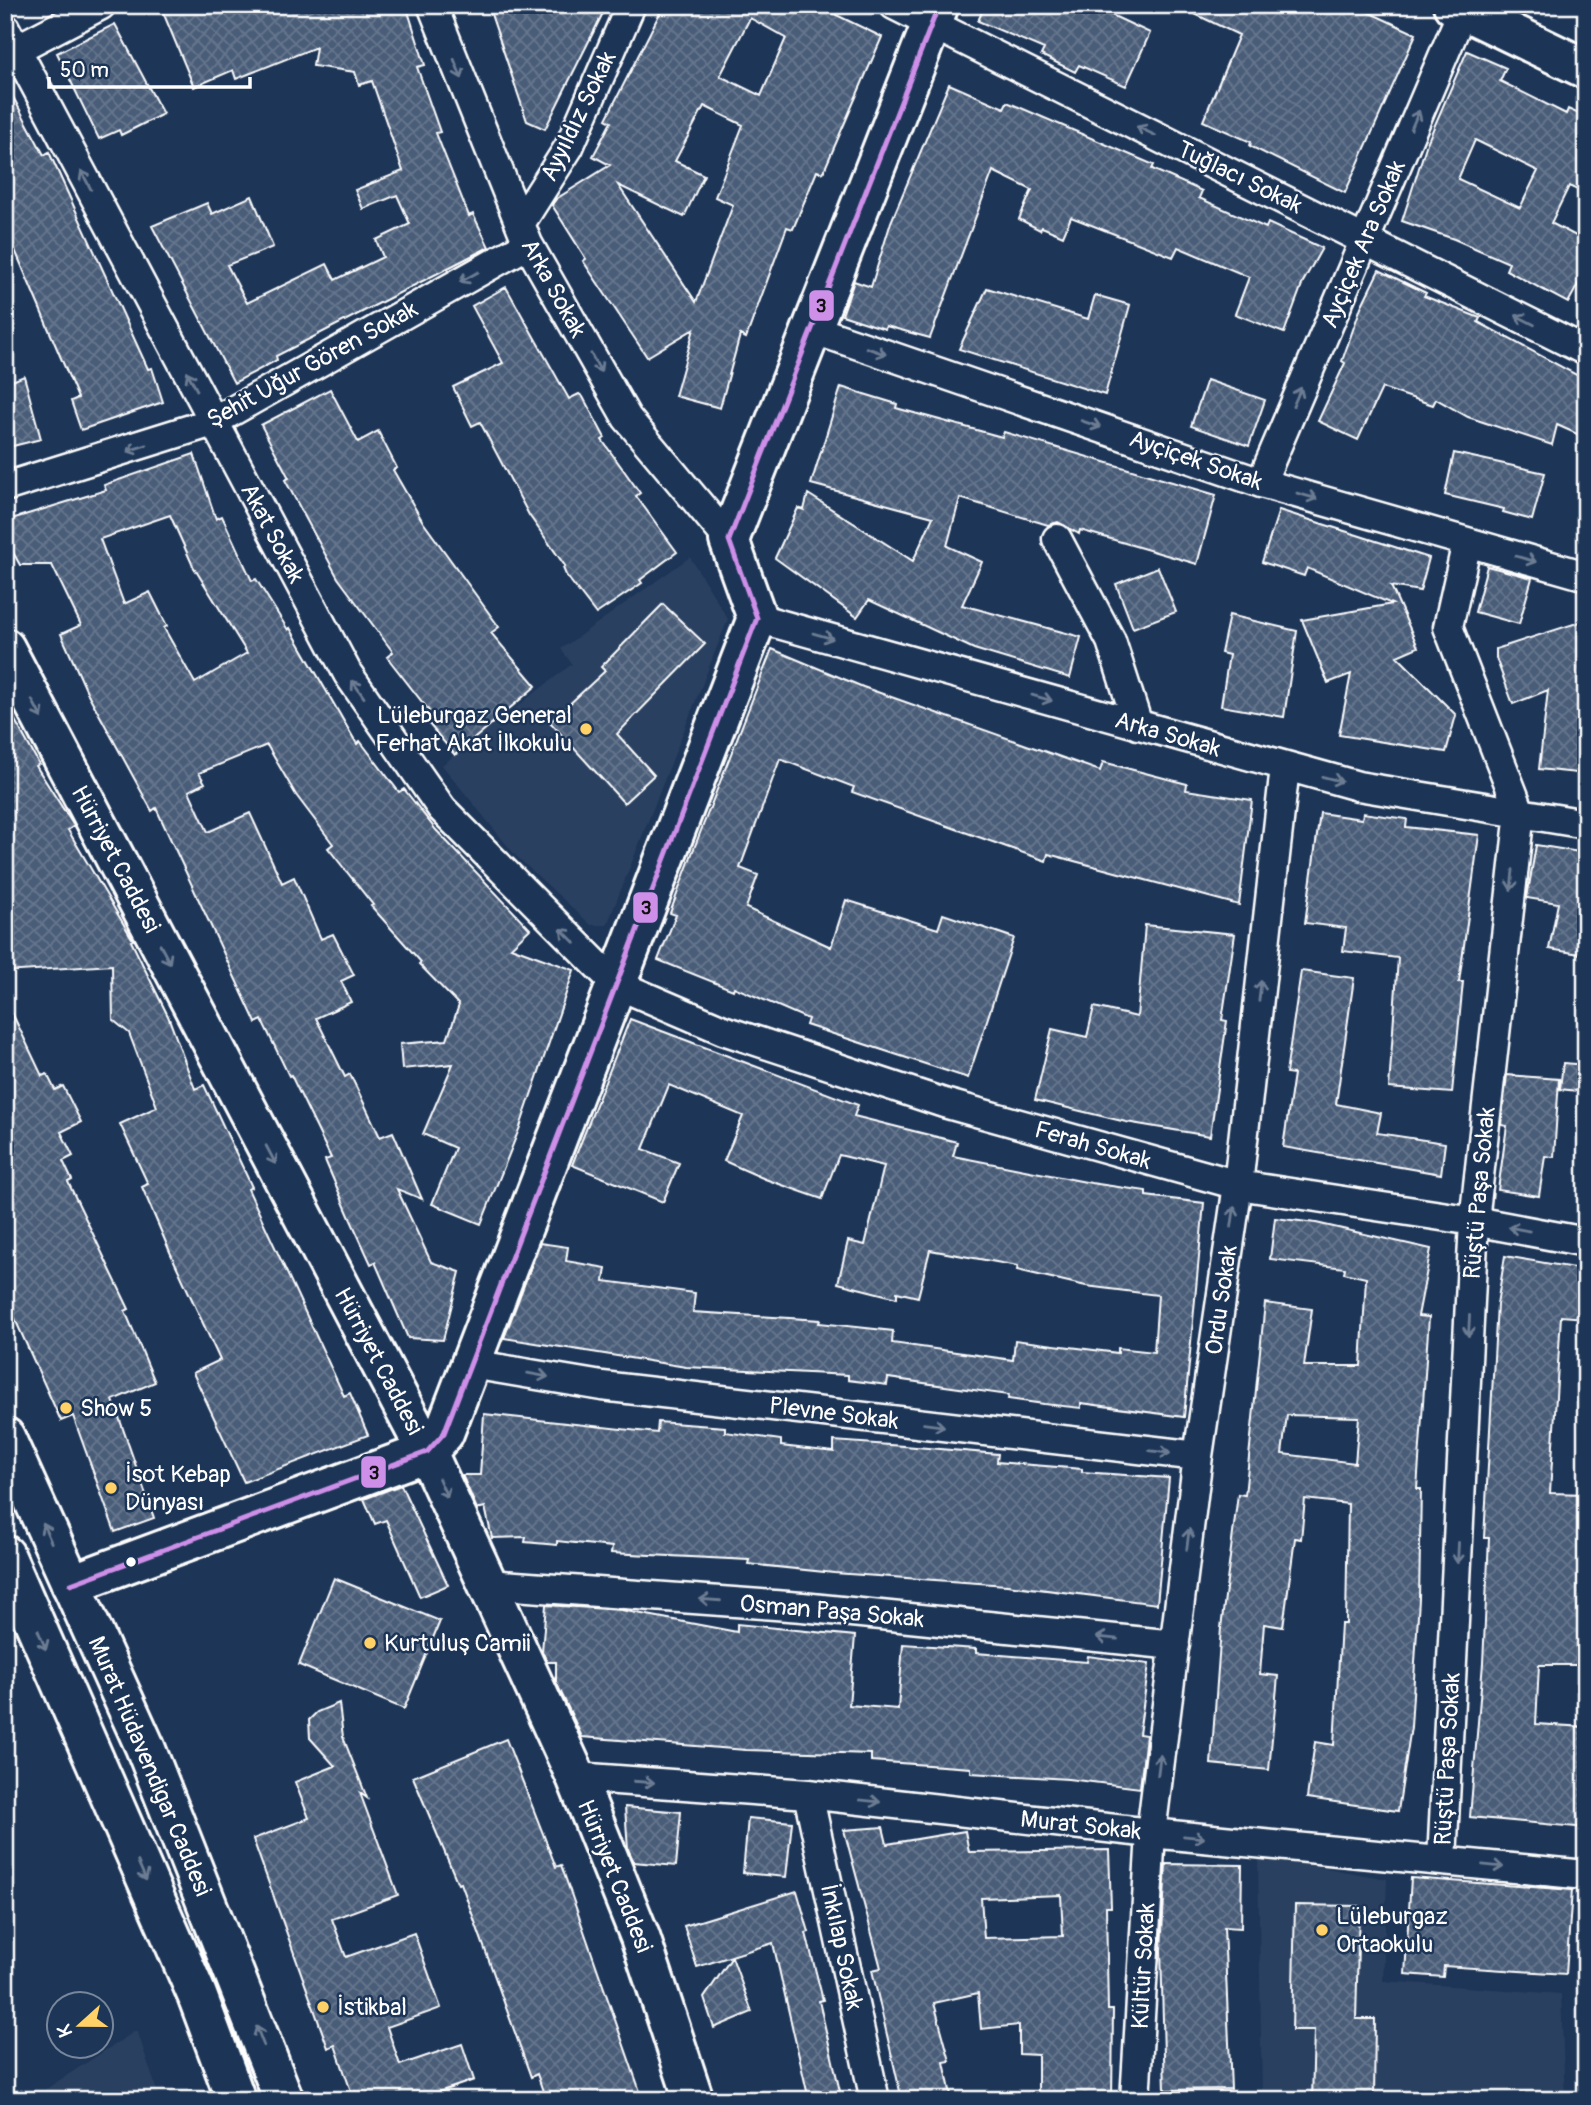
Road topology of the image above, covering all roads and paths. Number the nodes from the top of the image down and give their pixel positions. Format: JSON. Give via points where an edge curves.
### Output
{"nodes":[{"id":1,"x":101,"y":5,"type":"edge"},
{"id":2,"x":432,"y":5,"type":"edge"},
{"id":3,"x":631,"y":5,"type":"edge"},
{"id":4,"x":894,"y":5,"type":"edge"},
{"id":5,"x":1460,"y":7,"type":"edge"},
{"id":6,"x":934,"y":15,"type":"edge"},
{"id":7,"x":9,"y":44,"type":"edge"},
{"id":8,"x":1586,"y":69,"type":"edge"},
{"id":9,"x":524,"y":234,"type":"junction"},
{"id":10,"x":1365,"y":238,"type":"junction"},
{"id":11,"x":811,"y":329,"type":"junction"},
{"id":12,"x":1586,"y":351,"type":"edge"},
{"id":13,"x":213,"y":422,"type":"junction"},
{"id":14,"x":1261,"y":483,"type":"junction"},
{"id":15,"x":5,"y":487,"type":"edge"},
{"id":16,"x":1058,"y":539,"type":"dead end"},
{"id":17,"x":729,"y":540,"type":"junction"},
{"id":18,"x":1467,"y":542,"type":"junction"},
{"id":19,"x":1586,"y":576,"type":"edge"},
{"id":20,"x":757,"y":618,"type":"junction"},
{"id":21,"x":5,"y":648,"type":"edge"},
{"id":22,"x":1138,"y":725,"type":"junction"},
{"id":23,"x":1286,"y":767,"type":"junction"},
{"id":24,"x":1520,"y":813,"type":"junction"},
{"id":25,"x":1586,"y":824,"type":"edge"},
{"id":26,"x":616,"y":984,"type":"junction"},
{"id":27,"x":1238,"y":1185,"type":"junction"},
{"id":28,"x":1474,"y":1221,"type":"junction"},
{"id":29,"x":1586,"y":1242,"type":"edge"},
{"id":30,"x":471,"y":1363,"type":"junction"},
{"id":31,"x":5,"y":1437,"type":"edge"},
{"id":32,"x":427,"y":1452,"type":"junction"},
{"id":33,"x":1198,"y":1456,"type":"junction"},
{"id":34,"x":5,"y":1555,"type":"edge"},
{"id":35,"x":71,"y":1584,"type":"junction"},
{"id":36,"x":488,"y":1584,"type":"junction"},
{"id":37,"x":16,"y":1609,"type":"edge"},
{"id":38,"x":1175,"y":1646,"type":"junction"},
{"id":39,"x":576,"y":1777,"type":"junction"},
{"id":40,"x":808,"y":1794,"type":"junction"},
{"id":41,"x":1151,"y":1833,"type":"junction"},
{"id":42,"x":1443,"y":1861,"type":"junction"},
{"id":43,"x":1586,"y":1875,"type":"edge"},
{"id":44,"x":236,"y":2100,"type":"edge"},
{"id":45,"x":284,"y":2100,"type":"edge"},
{"id":46,"x":694,"y":2100,"type":"edge"},
{"id":47,"x":875,"y":2100,"type":"edge"},
{"id":48,"x":1135,"y":2100,"type":"edge"}],
"edges":[{"from":1,"to":7,"type":"street"},
{"from":2,"to":9,"type":"street","name":"Arka Sokak","one_way":true},
{"from":3,"to":9,"type":"street","name":"Ayyıldız Sokak","via":[[569,148]]},
{"from":4,"to":6,"type":"street","name":"Tuğlacı Sokak"},
{"from":5,"to":8,"type":"main road"},
{"from":10,"to":5,"type":"street","name":"Ayçiçek Ara Sokak","one_way":true},
{"from":10,"to":6,"type":"street","name":"Tuğlacı Sokak","one_way":true},
{"from":6,"to":11,"type":"main road"},
{"from":13,"to":7,"type":"street","name":"Akat Sokak","one_way":true},
{"from":9,"to":13,"type":"street","name":"Şehit Uğur Gören Sokak","one_way":true},
{"from":9,"to":17,"type":"street","name":"Arka Sokak","one_way":true,"via":[[627,418]]},
{"from":12,"to":10,"type":"street","name":"Tuğlacı Sokak","one_way":true},
{"from":14,"to":10,"type":"street","name":"Ayçiçek Ara Sokak","one_way":true},
{"from":11,"to":14,"type":"street","name":"Ayçiçek Sokak","one_way":true},
{"from":11,"to":17,"type":"main road"},
{"from":13,"to":15,"type":"street","name":"Şehit Uğur Gören Sokak","one_way":true},
{"from":26,"to":13,"type":"street","name":"Akat Sokak","one_way":true,"via":[[442,809],[348,674]]},
{"from":14,"to":18,"type":"street","name":"Ayçiçek Sokak","one_way":true},
{"from":16,"to":22,"type":"street","via":[[1111,641]]},
{"from":17,"to":20,"type":"main road"},
{"from":18,"to":19,"type":"street","name":"Ayçiçek Sokak","one_way":true},
{"from":18,"to":24,"type":"street","name":"Rüştü Paşa Sokak","via":[[1448,627]]},
{"from":20,"to":22,"type":"street","name":"Arka Sokak","one_way":true},
{"from":20,"to":26,"type":"main road"},
{"from":21,"to":32,"type":"main road","name":"Hürriyet Caddesi","one_way":true},
{"from":22,"to":23,"type":"street","name":"Arka Sokak"},
{"from":23,"to":24,"type":"street","name":"Arka Sokak","one_way":true,"via":[[1358,786]]},
{"from":27,"to":23,"type":"street","name":"Ordu Sokak","one_way":true},
{"from":24,"to":25,"type":"street","name":"Arka Sokak"},
{"from":24,"to":28,"type":"street","name":"Rüştü Paşa Sokak","one_way":true},
{"from":26,"to":27,"type":"street","name":"Ferah Sokak","via":[[723,1030],[944,1103]]},
{"from":26,"to":30,"type":"main road"},
{"from":27,"to":28,"type":"street","name":"Ferah Sokak"},
{"from":33,"to":27,"type":"street","name":"Ordu Sokak","one_way":true},
{"from":29,"to":28,"type":"street","name":"Ferah Sokak","one_way":true},
{"from":28,"to":42,"type":"street","name":"Rüştü Paşa Sokak","one_way":true},
{"from":30,"to":32,"type":"main road","via":[[444,1433]]},
{"from":30,"to":33,"type":"street","name":"Plevne Sokak","one_way":true,"via":[[602,1386]]},
{"from":35,"to":31,"type":"main road","name":"Murat Hüdavendigar Caddesi","one_way":true},
{"from":32,"to":35,"type":"main road"},
{"from":32,"to":36,"type":"main road","name":"Hürriyet Caddesi","one_way":true},
{"from":38,"to":33,"type":"street","name":"Ordu Sokak","one_way":true},
{"from":34,"to":37,"type":"main road","name":"Murat Hüdavendigar Caddesi"},
{"from":45,"to":35,"type":"main road","name":"Murat Hüdavendigar Caddesi","one_way":true,"via":[[145,1747]]},
{"from":38,"to":36,"type":"street","name":"Osman Paşa Sokak","one_way":true,"via":[[802,1607]]},
{"from":36,"to":39,"type":"main road","name":"Hürriyet Caddesi"},
{"from":37,"to":44,"type":"main road","name":"Murat Hüdavendigar Caddesi","one_way":true,"via":[[197,1995]]},
{"from":41,"to":38,"type":"street","name":"Ordu Sokak","one_way":true},
{"from":39,"to":40,"type":"street","name":"Murat Sokak","one_way":true},
{"from":39,"to":46,"type":"main road","name":"Hürriyet Caddesi","via":[[640,1937]]},
{"from":40,"to":41,"type":"street","name":"Murat Sokak","one_way":true},
{"from":40,"to":47,"type":"street","name":"İnkılap Sokak"},
{"from":41,"to":42,"type":"street","name":"Murat Sokak","one_way":true},
{"from":41,"to":48,"type":"street","name":"Kültür Sokak"},
{"from":42,"to":43,"type":"street","name":"Murat Sokak","one_way":true}]}
